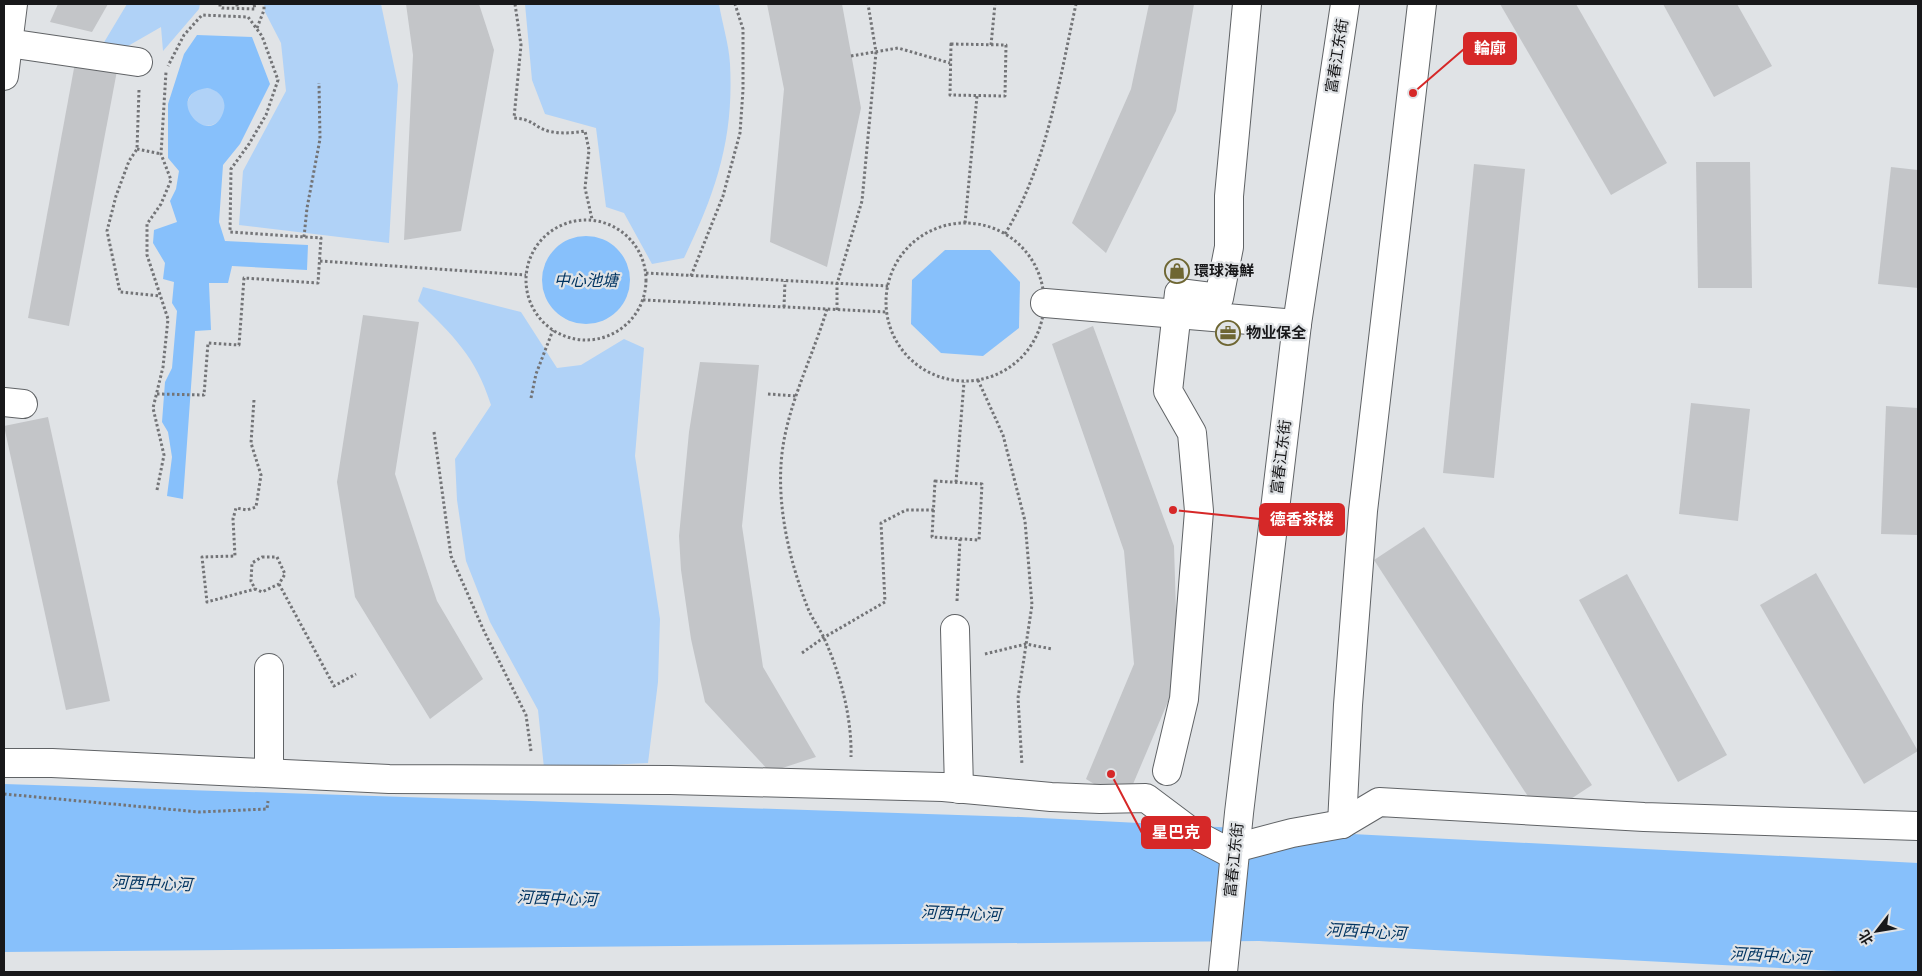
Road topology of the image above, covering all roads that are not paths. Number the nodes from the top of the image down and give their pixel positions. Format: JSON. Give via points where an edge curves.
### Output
{"nodes":[{"id":1,"x":13,"y":4,"type":"edge"},
{"id":2,"x":1247,"y":4,"type":"edge"},
{"id":3,"x":1345,"y":4,"type":"edge"},
{"id":4,"x":1422,"y":4,"type":"edge"},
{"id":5,"x":6,"y":55,"type":"edge"},
{"id":6,"x":138,"y":62,"type":"road end"},
{"id":7,"x":1045,"y":303,"type":"road end"},
{"id":8,"x":1178,"y":314,"type":"junction"},
{"id":9,"x":1297,"y":324,"type":"junction"},
{"id":10,"x":955,"y":629,"type":"road end"},
{"id":11,"x":270,"y":668,"type":"dead end"},
{"id":12,"x":4,"y":763,"type":"edge"},
{"id":13,"x":1168,"y":771,"type":"dead end"},
{"id":14,"x":269,"y":773,"type":"junction"},
{"id":15,"x":958,"y":789,"type":"junction"},
{"id":16,"x":1342,"y":824,"type":"junction"},
{"id":17,"x":1918,"y":826,"type":"edge"},
{"id":18,"x":1235,"y":851,"type":"junction"},
{"id":19,"x":1224,"y":972,"type":"edge"}],
"edges":[{"from":1,"to":5,"type":"street"},
{"from":2,"to":8,"type":"street","via":[[1229,196],[1229,247],[1219,298],[1179,293]]},
{"from":3,"to":9,"type":"street","name":"富春江东街"},
{"from":4,"to":16,"type":"street","via":[[1363,511]]},
{"from":5,"to":6,"type":"street"},
{"from":7,"to":8,"type":"street"},
{"from":8,"to":9,"type":"street"},
{"from":8,"to":13,"type":"street","via":[[1168,392],[1192,433],[1200,512],[1184,699]]},
{"from":9,"to":18,"type":"street","name":"富春江东街"},
{"from":10,"to":15,"type":"street"},
{"from":11,"to":14,"type":"street"},
{"from":12,"to":14,"type":"street"},
{"from":14,"to":15,"type":"street","via":[[389,779],[670,780]]},
{"from":15,"to":18,"type":"street","via":[[1100,800],[1146,798],[1194,834]]},
{"from":16,"to":17,"type":"street","via":[[1379,802],[1644,817]]},
{"from":16,"to":18,"type":"street","via":[[1292,832]]},
{"from":18,"to":19,"type":"street","name":"富春江东街"}]}
